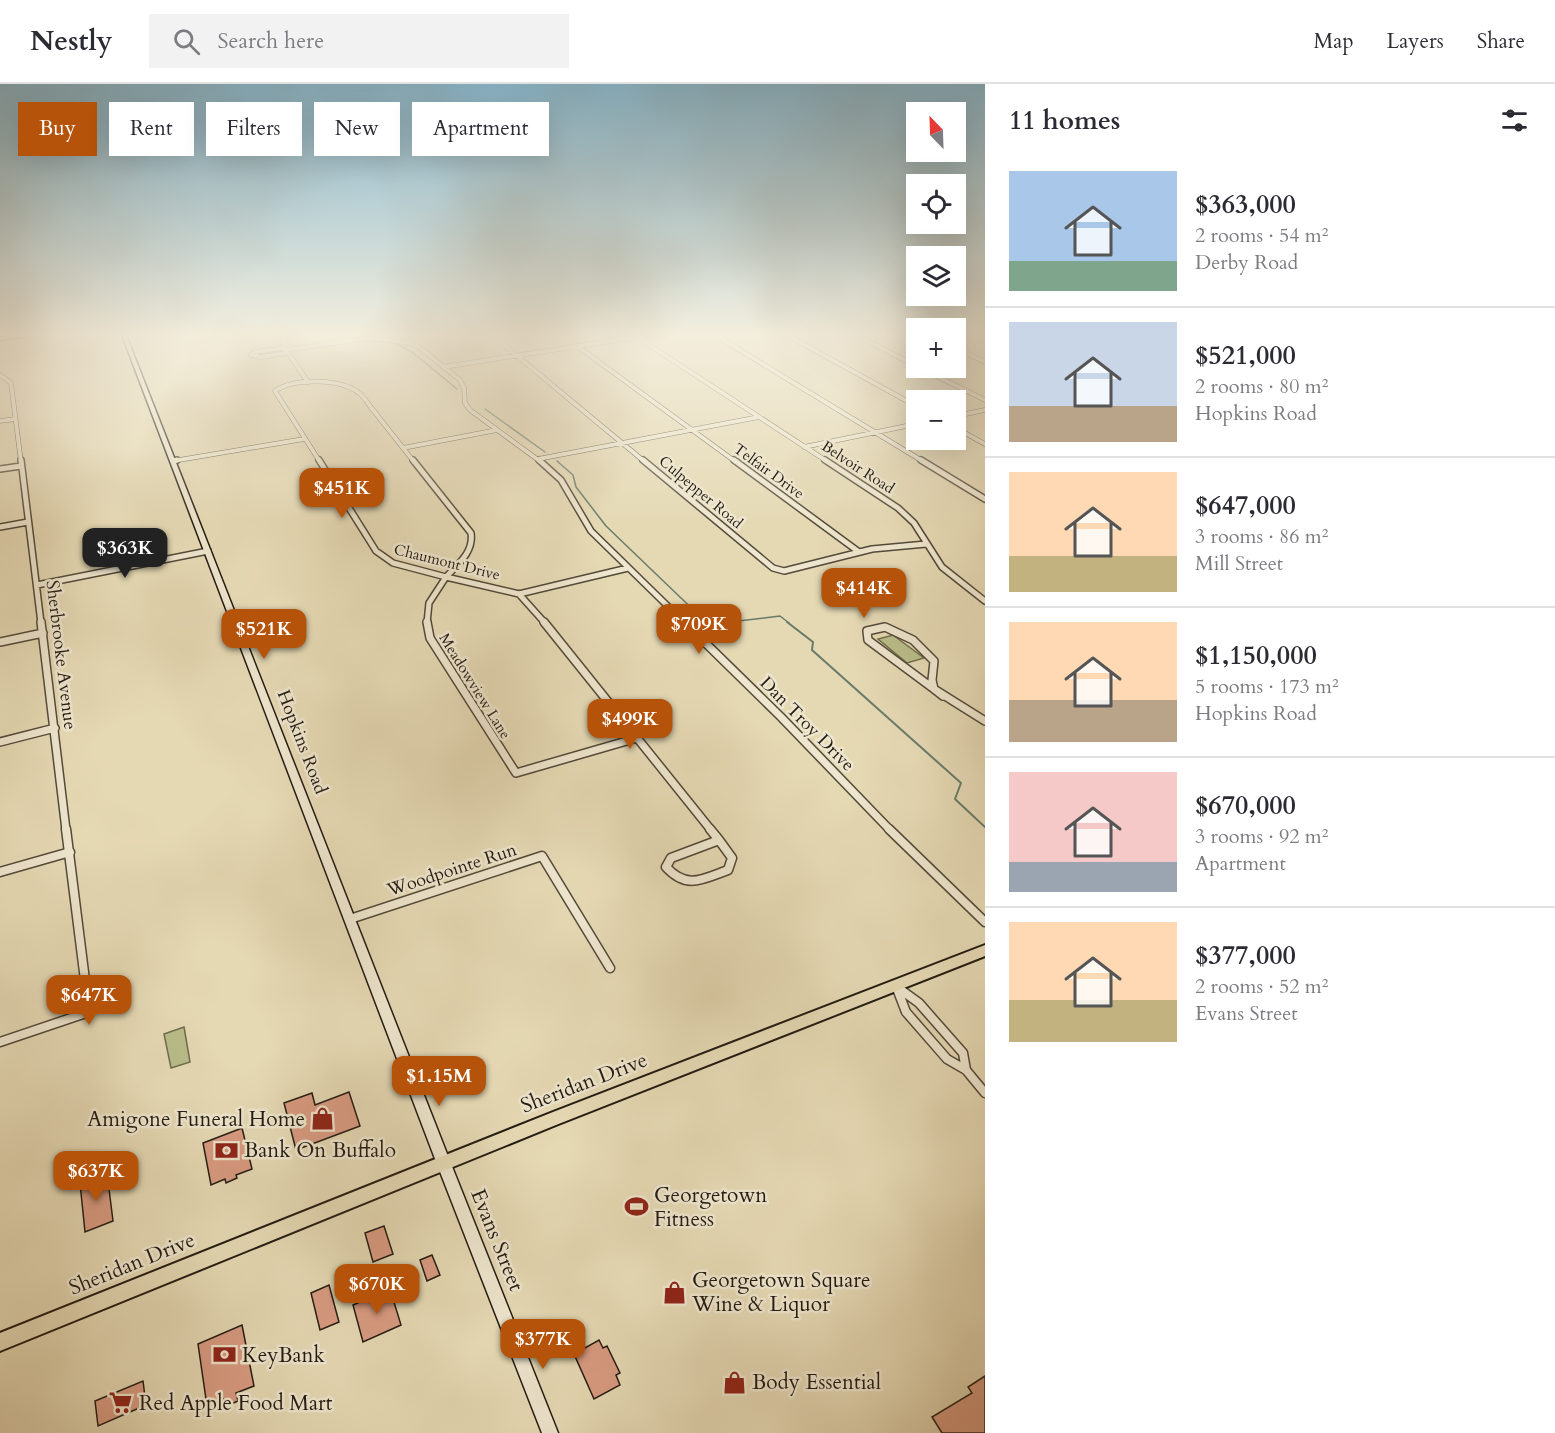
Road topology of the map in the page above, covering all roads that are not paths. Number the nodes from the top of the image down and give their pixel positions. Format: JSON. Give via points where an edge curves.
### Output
{"nodes":[{"id":1,"x":12,"y":398,"type":"edge"},
{"id":2,"x":148,"y":398,"type":"edge"},
{"id":3,"x":278,"y":398,"type":"edge"},
{"id":4,"x":363,"y":398,"type":"edge"},
{"id":5,"x":465,"y":398,"type":"edge"},
{"id":6,"x":568,"y":398,"type":"edge"},
{"id":7,"x":649,"y":398,"type":"edge"},
{"id":8,"x":730,"y":398,"type":"edge"},
{"id":9,"x":818,"y":398,"type":"edge"},
{"id":10,"x":985,"y":410,"type":"edge"},
{"id":11,"x":966,"y":414,"type":"edge"},
{"id":12,"x":759,"y":417,"type":"junction"},
{"id":13,"x":15,"y":419,"type":"junction"},
{"id":14,"x":0,"y":422,"type":"edge"},
{"id":15,"x":906,"y":426,"type":"edge"},
{"id":16,"x":497,"y":430,"type":"junction"},
{"id":17,"x":692,"y":430,"type":"junction"},
{"id":18,"x":874,"y":432,"type":"junction"},
{"id":19,"x":966,"y":434,"type":"edge"},
{"id":20,"x":304,"y":439,"type":"junction"},
{"id":21,"x":623,"y":443,"type":"junction"},
{"id":22,"x":985,"y":444,"type":"edge"},
{"id":23,"x":804,"y":447,"type":"junction"},
{"id":24,"x":403,"y":448,"type":"junction"},
{"id":25,"x":538,"y":459,"type":"junction"},
{"id":26,"x":173,"y":461,"type":"junction"},
{"id":27,"x":21,"y":466,"type":"junction"},
{"id":28,"x":0,"y":469,"type":"edge"},
{"id":29,"x":985,"y":499,"type":"edge"},
{"id":30,"x":28,"y":522,"type":"junction"},
{"id":31,"x":0,"y":527,"type":"edge"},
{"id":32,"x":926,"y":544,"type":"junction"},
{"id":33,"x":208,"y":551,"type":"junction"},
{"id":34,"x":859,"y":552,"type":"junction"},
{"id":35,"x":628,"y":568,"type":"junction"},
{"id":36,"x":447,"y":577,"type":"junction"},
{"id":37,"x":37,"y":585,"type":"junction"},
{"id":38,"x":519,"y":594,"type":"junction"},
{"id":39,"x":985,"y":600,"type":"edge"},
{"id":40,"x":43,"y":633,"type":"junction"},
{"id":41,"x":0,"y":642,"type":"edge"},
{"id":42,"x":943,"y":696,"type":"junction"},
{"id":43,"x":985,"y":721,"type":"edge"},
{"id":44,"x":55,"y":729,"type":"junction"},
{"id":45,"x":637,"y":738,"type":"junction"},
{"id":46,"x":0,"y":742,"type":"edge"},
{"id":47,"x":719,"y":840,"type":"junction"},
{"id":48,"x":70,"y":852,"type":"junction"},
{"id":49,"x":0,"y":872,"type":"edge"},
{"id":50,"x":350,"y":919,"type":"junction"},
{"id":51,"x":985,"y":922,"type":"edge"},
{"id":52,"x":985,"y":950,"type":"edge"},
{"id":53,"x":610,"y":968,"type":"dead end"},
{"id":54,"x":896,"y":986,"type":"junction"},
{"id":55,"x":0,"y":1042,"type":"edge"},
{"id":56,"x":966,"y":1070,"type":"junction"},
{"id":57,"x":985,"y":1093,"type":"edge"},
{"id":58,"x":444,"y":1164,"type":"junction"},
{"id":59,"x":0,"y":1342,"type":"edge"},
{"id":60,"x":550,"y":1433,"type":"edge"}],
"edges":[{"from":1,"to":13,"type":"street","name":"Sherbrooke Avenue"},
{"from":2,"to":26,"type":"street","name":"Hopkins Road"},
{"from":3,"to":20,"type":"street","name":"Chaumont Drive"},
{"from":4,"to":24,"type":"street","name":"Meadowview Lane"},
{"from":5,"to":16,"type":"street","name":"Dan Troy Drive","via":[[467,407]]},
{"from":6,"to":21,"type":"street","name":"Culpepper Road"},
{"from":7,"to":17,"type":"street","name":"Telfair Drive"},
{"from":8,"to":12,"type":"street","name":"Belvoir Road"},
{"from":9,"to":18,"type":"street"},
{"from":10,"to":11,"type":"street"},
{"from":12,"to":17,"type":"street"},
{"from":12,"to":23,"type":"street","name":"Belvoir Road"},
{"from":13,"to":14,"type":"street"},
{"from":13,"to":27,"type":"street","name":"Sherbrooke Avenue"},
{"from":15,"to":18,"type":"street"},
{"from":16,"to":24,"type":"street"},
{"from":16,"to":25,"type":"street","name":"Dan Troy Drive"},
{"from":17,"to":21,"type":"street"},
{"from":17,"to":34,"type":"street","name":"Telfair Drive"},
{"from":18,"to":23,"type":"street"},
{"from":18,"to":29,"type":"street"},
{"from":19,"to":22,"type":"street"},
{"from":20,"to":26,"type":"street"},
{"from":20,"to":36,"type":"street","name":"Chaumont Drive","via":[[380,556],[400,566]]},
{"from":21,"to":25,"type":"street"},
{"from":21,"to":34,"type":"street","name":"Culpepper Road","via":[[773,568],[784,571]]},
{"from":23,"to":32,"type":"street","name":"Belvoir Road","via":[[898,508],[914,523]]},
{"from":24,"to":36,"type":"street","name":"Meadowview Lane","via":[[473,536],[469,550]]},
{"from":25,"to":35,"type":"street","name":"Dan Troy Drive","via":[[562,480],[584,524]]},
{"from":26,"to":33,"type":"street","name":"Hopkins Road"},
{"from":27,"to":28,"type":"street"},
{"from":27,"to":30,"type":"street","name":"Sherbrooke Avenue"},
{"from":30,"to":31,"type":"street"},
{"from":30,"to":37,"type":"street","name":"Sherbrooke Avenue"},
{"from":32,"to":34,"type":"street","name":"Culpepper Road"},
{"from":32,"to":39,"type":"street","name":"Belvoir Road","via":[[942,567]]},
{"from":33,"to":37,"type":"street"},
{"from":33,"to":50,"type":"street","name":"Hopkins Road"},
{"from":35,"to":38,"type":"street","name":"Chaumont Drive"},
{"from":35,"to":51,"type":"street","name":"Dan Troy Drive"},
{"from":36,"to":38,"type":"street","name":"Chaumont Drive"},
{"from":36,"to":45,"type":"street","name":"Meadowview Lane","via":[[428,604],[427,630],[516,773]]},
{"from":37,"to":40,"type":"street","name":"Sherbrooke Avenue"},
{"from":38,"to":45,"type":"street"},
{"from":40,"to":41,"type":"street"},
{"from":40,"to":44,"type":"street","name":"Sherbrooke Avenue"},
{"from":42,"to":42,"type":"street","via":[[934,690],[934,661],[929,655],[898,630],[880,626],[867,631],[868,640],[914,677]]},
{"from":42,"to":43,"type":"street"},
{"from":44,"to":46,"type":"street"},
{"from":44,"to":48,"type":"street","name":"Sherbrooke Avenue"},
{"from":45,"to":47,"type":"street"},
{"from":47,"to":47,"type":"street","via":[[732,858],[728,870],[690,883],[674,878],[666,867],[670,858]]},
{"from":48,"to":49,"type":"street"},
{"from":48,"to":55,"type":"street","name":"Sherbrooke Avenue","via":[[89,1012]]},
{"from":50,"to":53,"type":"street","name":"Woodpointe Run","via":[[542,856]]},
{"from":50,"to":58,"type":"street","name":"Hopkins Road"},
{"from":52,"to":54,"type":"main road","name":"Sheridan Drive"},
{"from":54,"to":56,"type":"street","via":[[906,1012],[947,1059]]},
{"from":54,"to":56,"type":"street","via":[[919,1003],[963,1053]]},
{"from":54,"to":58,"type":"main road","name":"Sheridan Drive"},
{"from":56,"to":57,"type":"street"},
{"from":58,"to":59,"type":"main road","name":"Sheridan Drive"},
{"from":58,"to":60,"type":"street","name":"Evans Street"}]}
